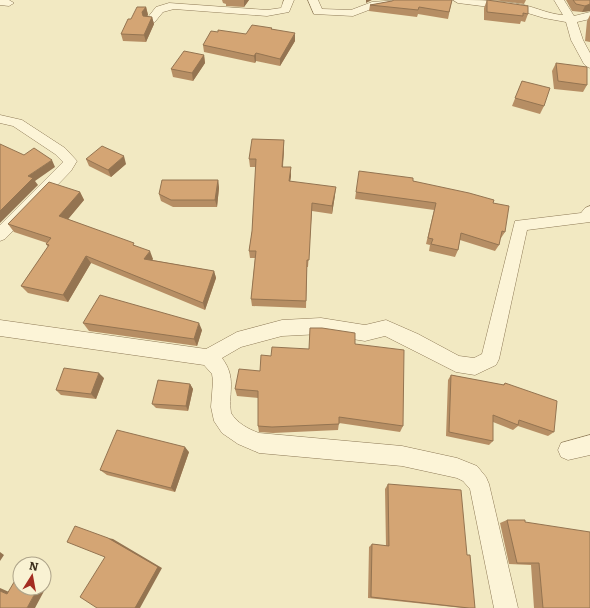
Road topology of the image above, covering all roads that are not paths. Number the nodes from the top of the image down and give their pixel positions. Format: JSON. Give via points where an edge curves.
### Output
{"nodes":[{"id":1,"x":290,"y":0,"type":"edge"},
{"id":2,"x":313,"y":0,"type":"edge"},
{"id":3,"x":394,"y":0,"type":"edge"},
{"id":4,"x":458,"y":0,"type":"edge"},
{"id":5,"x":559,"y":0,"type":"edge"},
{"id":6,"x":590,"y":14,"type":"edge"},
{"id":7,"x":571,"y":20,"type":"junction"},
{"id":8,"x":150,"y":21,"type":"edge"},
{"id":9,"x":590,"y":64,"type":"edge"},
{"id":10,"x":0,"y":120,"type":"edge"},
{"id":11,"x":590,"y":212,"type":"edge"},
{"id":12,"x":0,"y":235,"type":"edge"},
{"id":13,"x":0,"y":328,"type":"edge"},
{"id":14,"x":208,"y":357,"type":"junction"},
{"id":15,"x":590,"y":445,"type":"edge"},
{"id":16,"x":568,"y":450,"type":"dead end"},
{"id":17,"x":506,"y":608,"type":"edge"}],
"edges":[{"from":1,"to":8,"type":"street","via":[[285,10],[267,13],[165,6],[158,9]]},
{"from":2,"to":3,"type":"street","via":[[318,12],[352,13],[377,4],[386,5]]},
{"from":4,"to":7,"type":"street","via":[[523,8]]},
{"from":5,"to":7,"type":"street"},
{"from":6,"to":7,"type":"street","via":[[583,19]]},
{"from":7,"to":9,"type":"street","via":[[577,40]]},
{"from":10,"to":12,"type":"street","via":[[17,123],[60,151],[70,161]]},
{"from":11,"to":14,"type":"street","via":[[586,218],[520,226],[490,359],[475,367],[456,364],[386,328],[365,332],[321,326],[282,328],[237,340]]},
{"from":13,"to":14,"type":"street"},
{"from":14,"to":17,"type":"street","via":[[217,363],[223,382],[220,411],[225,422],[239,435],[259,443],[402,456],[470,473],[479,484]]},
{"from":15,"to":16,"type":"street"}]}
